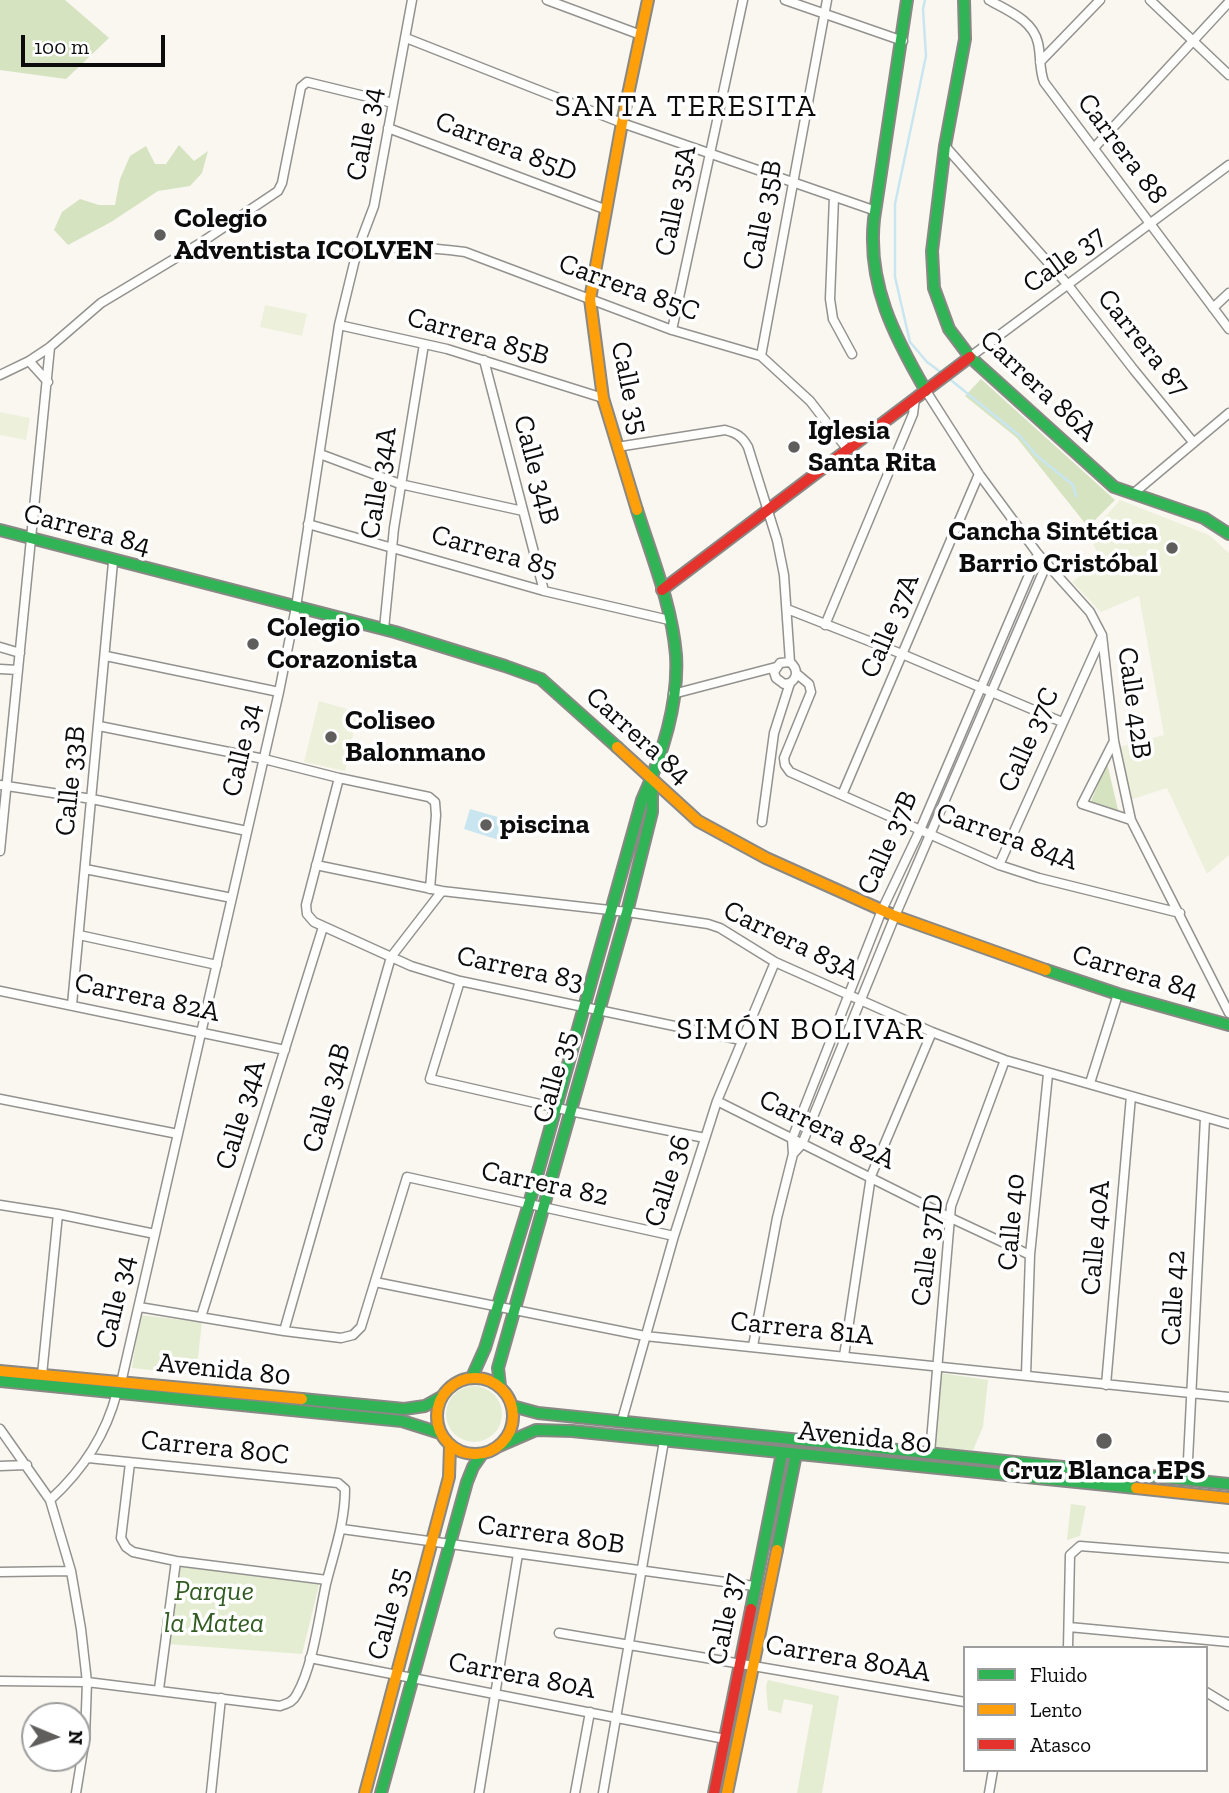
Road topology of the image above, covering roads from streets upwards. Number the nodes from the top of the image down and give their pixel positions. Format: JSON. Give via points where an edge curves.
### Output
{"nodes":[{"id":1,"x":412,"y":0,"type":"edge"},
{"id":2,"x":547,"y":0,"type":"edge"},
{"id":3,"x":648,"y":0,"type":"edge"},
{"id":4,"x":743,"y":0,"type":"edge"},
{"id":5,"x":785,"y":0,"type":"edge"},
{"id":6,"x":827,"y":0,"type":"edge"},
{"id":7,"x":907,"y":0,"type":"edge"},
{"id":8,"x":964,"y":0,"type":"edge"},
{"id":9,"x":989,"y":0,"type":"edge"},
{"id":10,"x":1100,"y":0,"type":"edge"},
{"id":11,"x":1150,"y":0,"type":"edge"},
{"id":12,"x":1229,"y":2,"type":"edge"},
{"id":13,"x":823,"y":13,"type":"junction"},
{"id":14,"x":641,"y":35,"type":"junction"},
{"id":15,"x":406,"y":38,"type":"junction"},
{"id":16,"x":904,"y":41,"type":"junction"},
{"id":17,"x":1193,"y":42,"type":"junction"},
{"id":18,"x":1040,"y":62,"type":"junction"},
{"id":19,"x":1229,"y":75,"type":"edge"},
{"id":20,"x":393,"y":103,"type":"junction"},
{"id":21,"x":622,"y":123,"type":"junction"},
{"id":22,"x":388,"y":128,"type":"junction"},
{"id":23,"x":945,"y":146,"type":"junction"},
{"id":24,"x":1094,"y":148,"type":"junction"},
{"id":25,"x":709,"y":153,"type":"junction"},
{"id":26,"x":1229,"y":165,"type":"edge"},
{"id":27,"x":793,"y":183,"type":"junction"},
{"id":28,"x":834,"y":197,"type":"junction"},
{"id":29,"x":607,"y":210,"type":"junction"},
{"id":30,"x":876,"y":211,"type":"junction"},
{"id":31,"x":1150,"y":226,"type":"junction"},
{"id":32,"x":357,"y":251,"type":"junction"},
{"id":33,"x":1068,"y":285,"type":"junction"},
{"id":34,"x":1229,"y":293,"type":"edge"},
{"id":35,"x":590,"y":299,"type":"junction"},
{"id":36,"x":1213,"y":308,"type":"junction"},
{"id":37,"x":339,"y":324,"type":"junction"},
{"id":38,"x":1229,"y":329,"type":"edge"},
{"id":39,"x":672,"y":330,"type":"junction"},
{"id":40,"x":424,"y":344,"type":"junction"},
{"id":41,"x":50,"y":347,"type":"junction"},
{"id":42,"x":852,"y":354,"type":"dead end"},
{"id":43,"x":761,"y":356,"type":"junction"},
{"id":44,"x":971,"y":357,"type":"junction"},
{"id":45,"x":484,"y":360,"type":"junction"},
{"id":46,"x":29,"y":362,"type":"junction"},
{"id":47,"x":0,"y":375,"type":"edge"},
{"id":48,"x":48,"y":382,"type":"junction"},
{"id":49,"x":929,"y":388,"type":"junction"},
{"id":50,"x":603,"y":398,"type":"junction"},
{"id":51,"x":915,"y":398,"type":"junction"},
{"id":52,"x":1229,"y":413,"type":"edge"},
{"id":53,"x":1193,"y":442,"type":"junction"},
{"id":54,"x":617,"y":447,"type":"junction"},
{"id":55,"x":848,"y":450,"type":"junction"},
{"id":56,"x":320,"y":454,"type":"junction"},
{"id":57,"x":979,"y":474,"type":"junction"},
{"id":58,"x":400,"y":484,"type":"junction"},
{"id":59,"x":1134,"y":493,"type":"junction"},
{"id":60,"x":768,"y":510,"type":"junction"},
{"id":61,"x":523,"y":512,"type":"junction"},
{"id":62,"x":308,"y":524,"type":"junction"},
{"id":63,"x":0,"y":530,"type":"edge"},
{"id":64,"x":1229,"y":534,"type":"edge"},
{"id":65,"x":31,"y":538,"type":"junction"},
{"id":66,"x":391,"y":547,"type":"junction"},
{"id":67,"x":1038,"y":554,"type":"junction"},
{"id":68,"x":113,"y":562,"type":"junction"},
{"id":69,"x":1047,"y":563,"type":"junction"},
{"id":70,"x":662,"y":590,"type":"junction"},
{"id":71,"x":544,"y":591,"type":"junction"},
{"id":72,"x":296,"y":607,"type":"junction"},
{"id":73,"x":787,"y":609,"type":"junction"},
{"id":74,"x":669,"y":620,"type":"junction"},
{"id":75,"x":825,"y":625,"type":"junction"},
{"id":76,"x":384,"y":629,"type":"junction"},
{"id":77,"x":1102,"y":635,"type":"junction"},
{"id":78,"x":0,"y":647,"type":"edge"},
{"id":79,"x":20,"y":653,"type":"junction"},
{"id":80,"x":902,"y":654,"type":"junction"},
{"id":81,"x":106,"y":656,"type":"junction"},
{"id":82,"x":790,"y":662,"type":"junction"},
{"id":83,"x":776,"y":667,"type":"junction"},
{"id":84,"x":0,"y":669,"type":"edge"},
{"id":85,"x":18,"y":670,"type":"junction"},
{"id":86,"x":797,"y":674,"type":"junction"},
{"id":87,"x":790,"y":683,"type":"junction"},
{"id":88,"x":980,"y":688,"type":"junction"},
{"id":89,"x":279,"y":692,"type":"junction"},
{"id":90,"x":992,"y":693,"type":"junction"},
{"id":91,"x":673,"y":694,"type":"junction"},
{"id":92,"x":1062,"y":722,"type":"junction"},
{"id":93,"x":99,"y":726,"type":"junction"},
{"id":94,"x":1114,"y":741,"type":"junction"},
{"id":95,"x":264,"y":759,"type":"junction"},
{"id":96,"x":339,"y":778,"type":"junction"},
{"id":97,"x":652,"y":780,"type":"junction"},
{"id":98,"x":3,"y":785,"type":"edge"},
{"id":99,"x":842,"y":795,"type":"junction"},
{"id":100,"x":92,"y":799,"type":"junction"},
{"id":101,"x":1131,"y":820,"type":"junction"},
{"id":102,"x":762,"y":822,"type":"dead end"},
{"id":103,"x":920,"y":830,"type":"junction"},
{"id":104,"x":247,"y":831,"type":"junction"},
{"id":105,"x":931,"y":834,"type":"junction"},
{"id":106,"x":0,"y":851,"type":"edge"},
{"id":107,"x":316,"y":865,"type":"junction"},
{"id":108,"x":999,"y":865,"type":"junction"},
{"id":109,"x":85,"y":869,"type":"junction"},
{"id":110,"x":430,"y":889,"type":"junction"},
{"id":111,"x":442,"y":891,"type":"junction"},
{"id":112,"x":232,"y":898,"type":"junction"},
{"id":113,"x":611,"y":910,"type":"junction"},
{"id":114,"x":882,"y":910,"type":"junction"},
{"id":115,"x":627,"y":912,"type":"junction"},
{"id":116,"x":1180,"y":913,"type":"junction"},
{"id":117,"x":895,"y":916,"type":"junction"},
{"id":118,"x":323,"y":927,"type":"junction"},
{"id":119,"x":79,"y":935,"type":"junction"},
{"id":120,"x":391,"y":957,"type":"junction"},
{"id":121,"x":775,"y":962,"type":"junction"},
{"id":122,"x":217,"y":965,"type":"junction"},
{"id":123,"x":460,"y":981,"type":"junction"},
{"id":124,"x":0,"y":991,"type":"edge"},
{"id":125,"x":1118,"y":994,"type":"junction"},
{"id":126,"x":848,"y":995,"type":"junction"},
{"id":127,"x":862,"y":1001,"type":"junction"},
{"id":128,"x":72,"y":1005,"type":"junction"},
{"id":129,"x":585,"y":1006,"type":"junction"},
{"id":130,"x":598,"y":1009,"type":"junction"},
{"id":131,"x":1229,"y":1013,"type":"edge"},
{"id":132,"x":1229,"y":1025,"type":"edge"},
{"id":133,"x":202,"y":1031,"type":"junction"},
{"id":134,"x":932,"y":1032,"type":"junction"},
{"id":135,"x":741,"y":1040,"type":"junction"},
{"id":136,"x":285,"y":1050,"type":"junction"},
{"id":137,"x":1005,"y":1060,"type":"junction"},
{"id":138,"x":1048,"y":1074,"type":"junction"},
{"id":139,"x":1090,"y":1083,"type":"junction"},
{"id":140,"x":1131,"y":1096,"type":"junction"},
{"id":141,"x":0,"y":1099,"type":"edge"},
{"id":142,"x":718,"y":1101,"type":"junction"},
{"id":143,"x":556,"y":1107,"type":"junction"},
{"id":144,"x":569,"y":1111,"type":"junction"},
{"id":145,"x":1205,"y":1118,"type":"junction"},
{"id":146,"x":1229,"y":1124,"type":"edge"},
{"id":147,"x":178,"y":1134,"type":"junction"},
{"id":148,"x":705,"y":1138,"type":"junction"},
{"id":149,"x":792,"y":1139,"type":"junction"},
{"id":150,"x":802,"y":1144,"type":"junction"},
{"id":151,"x":793,"y":1154,"type":"junction"},
{"id":152,"x":871,"y":1176,"type":"junction"},
{"id":153,"x":529,"y":1204,"type":"junction"},
{"id":154,"x":0,"y":1205,"type":"edge"},
{"id":155,"x":543,"y":1206,"type":"junction"},
{"id":156,"x":58,"y":1214,"type":"junction"},
{"id":157,"x":950,"y":1218,"type":"junction"},
{"id":158,"x":155,"y":1234,"type":"junction"},
{"id":159,"x":674,"y":1236,"type":"junction"},
{"id":160,"x":1031,"y":1255,"type":"junction"},
{"id":161,"x":375,"y":1282,"type":"junction"},
{"id":162,"x":139,"y":1307,"type":"junction"},
{"id":163,"x":497,"y":1307,"type":"junction"},
{"id":164,"x":514,"y":1311,"type":"junction"},
{"id":165,"x":201,"y":1317,"type":"junction"},
{"id":166,"x":284,"y":1331,"type":"junction"},
{"id":167,"x":645,"y":1336,"type":"junction"},
{"id":168,"x":753,"y":1346,"type":"junction"},
{"id":169,"x":844,"y":1356,"type":"junction"},
{"id":170,"x":937,"y":1367,"type":"junction"},
{"id":171,"x":0,"y":1371,"type":"edge"},
{"id":172,"x":42,"y":1375,"type":"junction"},
{"id":173,"x":1026,"y":1375,"type":"junction"},
{"id":174,"x":472,"y":1377,"type":"junction"},
{"id":175,"x":0,"y":1381,"type":"edge"},
{"id":176,"x":1106,"y":1385,"type":"junction"},
{"id":177,"x":500,"y":1386,"type":"junction"},
{"id":178,"x":119,"y":1387,"type":"junction"},
{"id":179,"x":1193,"y":1393,"type":"junction"},
{"id":180,"x":441,"y":1397,"type":"junction"},
{"id":181,"x":1229,"y":1397,"type":"edge"},
{"id":182,"x":512,"y":1406,"type":"junction"},
{"id":183,"x":622,"y":1420,"type":"junction"},
{"id":184,"x":0,"y":1429,"type":"edge"},
{"id":185,"x":440,"y":1433,"type":"junction"},
{"id":186,"x":664,"y":1441,"type":"junction"},
{"id":187,"x":450,"y":1446,"type":"junction"},
{"id":188,"x":499,"y":1446,"type":"junction"},
{"id":189,"x":782,"y":1453,"type":"junction"},
{"id":190,"x":930,"y":1453,"type":"junction"},
{"id":191,"x":482,"y":1454,"type":"junction"},
{"id":192,"x":796,"y":1454,"type":"junction"},
{"id":193,"x":88,"y":1458,"type":"junction"},
{"id":194,"x":130,"y":1462,"type":"junction"},
{"id":195,"x":27,"y":1465,"type":"junction"},
{"id":196,"x":0,"y":1466,"type":"edge"},
{"id":197,"x":1187,"y":1479,"type":"junction"},
{"id":198,"x":1229,"y":1484,"type":"edge"},
{"id":199,"x":1229,"y":1498,"type":"edge"},
{"id":200,"x":50,"y":1500,"type":"junction"},
{"id":201,"x":342,"y":1529,"type":"junction"},
{"id":202,"x":432,"y":1542,"type":"junction"},
{"id":203,"x":450,"y":1544,"type":"junction"},
{"id":204,"x":518,"y":1553,"type":"junction"},
{"id":205,"x":1229,"y":1558,"type":"edge"},
{"id":206,"x":176,"y":1562,"type":"junction"},
{"id":207,"x":71,"y":1571,"type":"junction"},
{"id":208,"x":642,"y":1571,"type":"junction"},
{"id":209,"x":0,"y":1572,"type":"edge"},
{"id":210,"x":327,"y":1580,"type":"junction"},
{"id":211,"x":754,"y":1586,"type":"junction"},
{"id":212,"x":1069,"y":1627,"type":"junction"},
{"id":213,"x":559,"y":1633,"type":"dead end"},
{"id":214,"x":1229,"y":1642,"type":"edge"},
{"id":215,"x":628,"y":1646,"type":"junction"},
{"id":216,"x":1068,"y":1646,"type":"edge"},
{"id":217,"x":310,"y":1658,"type":"junction"},
{"id":218,"x":740,"y":1664,"type":"junction"},
{"id":219,"x":754,"y":1666,"type":"junction"},
{"id":220,"x":396,"y":1675,"type":"junction"},
{"id":221,"x":412,"y":1678,"type":"junction"},
{"id":222,"x":0,"y":1681,"type":"edge"},
{"id":223,"x":87,"y":1682,"type":"junction"},
{"id":224,"x":159,"y":1689,"type":"junction"},
{"id":225,"x":1208,"y":1693,"type":"edge"},
{"id":226,"x":496,"y":1694,"type":"junction"},
{"id":227,"x":221,"y":1698,"type":"junction"},
{"id":228,"x":963,"y":1702,"type":"edge"},
{"id":229,"x":1229,"y":1706,"type":"edge"},
{"id":230,"x":590,"y":1712,"type":"junction"},
{"id":231,"x":615,"y":1717,"type":"junction"},
{"id":232,"x":725,"y":1739,"type":"junction"},
{"id":233,"x":993,"y":1772,"type":"edge"},
{"id":234,"x":76,"y":1793,"type":"edge"},
{"id":235,"x":211,"y":1793,"type":"edge"},
{"id":236,"x":365,"y":1793,"type":"edge"},
{"id":237,"x":381,"y":1793,"type":"edge"},
{"id":238,"x":479,"y":1793,"type":"edge"},
{"id":239,"x":575,"y":1793,"type":"edge"},
{"id":240,"x":603,"y":1793,"type":"edge"},
{"id":241,"x":714,"y":1793,"type":"edge"},
{"id":242,"x":727,"y":1793,"type":"edge"},
{"id":243,"x":989,"y":1793,"type":"edge"}],
"edges":[{"from":1,"to":15,"type":"street","name":"Calle 34"},
{"from":2,"to":14,"type":"street"},
{"from":3,"to":14,"type":"street","name":"Calle 35"},
{"from":4,"to":25,"type":"street","name":"Calle 35A"},
{"from":5,"to":13,"type":"street"},
{"from":6,"to":13,"type":"street","name":"Calle 35B"},
{"from":7,"to":16,"type":"street"},
{"from":8,"to":23,"type":"street","name":"Carrera 86A","via":[[965,38]]},
{"from":9,"to":18,"type":"street","name":"Carrera 88","via":[[1034,30]]},
{"from":10,"to":18,"type":"street"},
{"from":11,"to":17,"type":"street"},
{"from":12,"to":17,"type":"street"},
{"from":13,"to":16,"type":"street"},
{"from":13,"to":27,"type":"street","name":"Calle 35B"},
{"from":14,"to":21,"type":"street","name":"Calle 35"},
{"from":15,"to":20,"type":"street","name":"Calle 34"},
{"from":15,"to":21,"type":"street"},
{"from":16,"to":30,"type":"street"},
{"from":17,"to":19,"type":"street"},
{"from":17,"to":24,"type":"street"},
{"from":18,"to":24,"type":"street","name":"Carrera 88","via":[[1044,82]]},
{"from":20,"to":22,"type":"street","name":"Calle 34"},
{"from":20,"to":41,"type":"street","via":[[307,82],[301,87],[278,191],[101,303]]},
{"from":21,"to":25,"type":"street"},
{"from":21,"to":29,"type":"street","name":"Calle 35"},
{"from":22,"to":29,"type":"street","name":"Carrera 85D"},
{"from":22,"to":32,"type":"street","name":"Calle 34","via":[[374,206]]},
{"from":23,"to":33,"type":"street","name":"Carrera 87"},
{"from":23,"to":44,"type":"street","name":"Carrera 86A","via":[[934,223],[934,288],[949,329]]},
{"from":24,"to":31,"type":"street","name":"Carrera 88"},
{"from":25,"to":27,"type":"street"},
{"from":25,"to":39,"type":"street","name":"Calle 35A"},
{"from":26,"to":31,"type":"street","name":"Calle 37"},
{"from":27,"to":28,"type":"street"},
{"from":27,"to":43,"type":"street","name":"Calle 35B"},
{"from":28,"to":30,"type":"street"},
{"from":28,"to":42,"type":"street","via":[[830,299],[833,319]]},
{"from":29,"to":35,"type":"street","name":"Calle 35"},
{"from":30,"to":49,"type":"street","via":[[872,261],[880,297],[897,340]]},
{"from":31,"to":33,"type":"street","name":"Calle 37"},
{"from":31,"to":36,"type":"street","name":"Carrera 88"},
{"from":32,"to":35,"type":"street","name":"Carrera 85C","via":[[386,247],[465,252]]},
{"from":32,"to":37,"type":"street","name":"Calle 34"},
{"from":33,"to":44,"type":"street","name":"Calle 37"},
{"from":33,"to":53,"type":"street","name":"Carrera 87"},
{"from":34,"to":36,"type":"street"},
{"from":35,"to":39,"type":"street","name":"Carrera 85C"},
{"from":35,"to":50,"type":"street","name":"Calle 35"},
{"from":36,"to":38,"type":"street","name":"Carrera 88"},
{"from":37,"to":40,"type":"street","name":"Carrera 85B"},
{"from":37,"to":56,"type":"street","name":"Calle 34"},
{"from":39,"to":43,"type":"street","name":"Carrera 85C"},
{"from":40,"to":45,"type":"street","name":"Carrera 85B"},
{"from":40,"to":58,"type":"street","name":"Calle 34A"},
{"from":41,"to":46,"type":"street"},
{"from":41,"to":48,"type":"street"},
{"from":43,"to":55,"type":"street","name":"Carrera 85C","via":[[810,401]]},
{"from":44,"to":49,"type":"street","name":"Calle 37"},
{"from":44,"to":59,"type":"street","name":"Carrera 86A","via":[[1114,487]]},
{"from":45,"to":50,"type":"street","name":"Carrera 85B"},
{"from":45,"to":61,"type":"street","name":"Calle 34B"},
{"from":46,"to":47,"type":"street"},
{"from":46,"to":48,"type":"street"},
{"from":48,"to":65,"type":"street"},
{"from":49,"to":51,"type":"street"},
{"from":49,"to":57,"type":"street","name":"Calle 42B"},
{"from":50,"to":54,"type":"street","name":"Calle 35"},
{"from":51,"to":55,"type":"street"},
{"from":51,"to":75,"type":"street","via":[[913,414]]},
{"from":52,"to":53,"type":"street"},
{"from":53,"to":59,"type":"street"},
{"from":54,"to":60,"type":"street","via":[[712,431],[736,433],[748,447]]},
{"from":54,"to":70,"type":"street","name":"Calle 35"},
{"from":55,"to":60,"type":"street"},
{"from":56,"to":58,"type":"street"},
{"from":56,"to":62,"type":"street","name":"Calle 34"},
{"from":57,"to":67,"type":"street","name":"Calle 42B"},
{"from":57,"to":80,"type":"street","name":"Calle 37A"},
{"from":58,"to":61,"type":"street"},
{"from":58,"to":66,"type":"street","name":"Calle 34A"},
{"from":59,"to":64,"type":"street","name":"Carrera 86A","via":[[1204,517]]},
{"from":60,"to":70,"type":"street"},
{"from":60,"to":73,"type":"street"},
{"from":61,"to":71,"type":"street","name":"Calle 34B"},
{"from":62,"to":66,"type":"street","name":"Carrera 85"},
{"from":62,"to":72,"type":"street","name":"Calle 34"},
{"from":63,"to":65,"type":"street","name":"Carrera 84"},
{"from":65,"to":68,"type":"street","name":"Carrera 84"},
{"from":65,"to":79,"type":"street"},
{"from":66,"to":71,"type":"street","name":"Carrera 85"},
{"from":66,"to":76,"type":"street","name":"Calle 34A"},
{"from":67,"to":69,"type":"street","name":"Calle 42B"},
{"from":67,"to":88,"type":"street","name":"Calle 37B"},
{"from":68,"to":72,"type":"street","name":"Carrera 84"},
{"from":68,"to":81,"type":"street","name":"Calle 33B"},
{"from":69,"to":77,"type":"street","name":"Calle 42B","via":[[1090,612]]},
{"from":69,"to":90,"type":"street","name":"Calle 37B"},
{"from":70,"to":74,"type":"street","name":"Calle 35"},
{"from":71,"to":74,"type":"street","name":"Carrera 85"},
{"from":72,"to":76,"type":"street","name":"Carrera 84"},
{"from":72,"to":89,"type":"street","name":"Calle 34"},
{"from":73,"to":75,"type":"street"},
{"from":73,"to":82,"type":"street"},
{"from":74,"to":91,"type":"street","name":"Calle 35","via":[[676,659]]},
{"from":75,"to":80,"type":"street"},
{"from":76,"to":97,"type":"street","name":"Carrera 84","via":[[541,679]]},
{"from":77,"to":92,"type":"street","name":"Calle 37C"},
{"from":77,"to":94,"type":"street","name":"Calle 42B"},
{"from":78,"to":79,"type":"street"},
{"from":79,"to":85,"type":"street"},
{"from":80,"to":88,"type":"street"},
{"from":80,"to":99,"type":"street","name":"Calle 37A"},
{"from":81,"to":89,"type":"street"},
{"from":81,"to":93,"type":"street","name":"Calle 33B"},
{"from":82,"to":83,"type":"street"},
{"from":82,"to":86,"type":"street"},
{"from":83,"to":87,"type":"street","via":[[778,681]]},
{"from":83,"to":91,"type":"street"},
{"from":84,"to":85,"type":"street"},
{"from":85,"to":98,"type":"street"},
{"from":86,"to":87,"type":"street"},
{"from":86,"to":99,"type":"street","name":"Carrera 84A","via":[[811,689],[784,758],[787,769]]},
{"from":87,"to":102,"type":"street","via":[[774,733]]},
{"from":88,"to":90,"type":"street"},
{"from":88,"to":103,"type":"street","name":"Calle 37B"},
{"from":89,"to":95,"type":"street","name":"Calle 34"},
{"from":90,"to":92,"type":"street"},
{"from":90,"to":105,"type":"street","name":"Calle 37B"},
{"from":91,"to":97,"type":"street","name":"Calle 35"},
{"from":92,"to":108,"type":"street","name":"Calle 37C"},
{"from":93,"to":95,"type":"street"},
{"from":93,"to":100,"type":"street","name":"Calle 33B"},
{"from":94,"to":101,"type":"street","name":"Calle 42B"},
{"from":94,"to":101,"type":"street","via":[[1082,804]]},
{"from":95,"to":96,"type":"street"},
{"from":95,"to":104,"type":"street","name":"Calle 34"},
{"from":96,"to":107,"type":"street"},
{"from":96,"to":110,"type":"street","via":[[435,802]]},
{"from":97,"to":113,"type":"street","name":"Calle 35","via":[[642,800]]},
{"from":97,"to":114,"type":"street","name":"Carrera 84","via":[[712,830]]},
{"from":97,"to":115,"type":"street","name":"Calle 35","via":[[652,812]]},
{"from":98,"to":100,"type":"street"},
{"from":98,"to":106,"type":"street"},
{"from":99,"to":103,"type":"street","name":"Carrera 84A"},
{"from":100,"to":104,"type":"street"},
{"from":100,"to":109,"type":"street","name":"Calle 33B"},
{"from":101,"to":116,"type":"street","name":"Calle 42B"},
{"from":103,"to":105,"type":"street","name":"Carrera 84A"},
{"from":103,"to":114,"type":"street","name":"Calle 37B"},
{"from":104,"to":112,"type":"street","name":"Calle 34"},
{"from":105,"to":108,"type":"street","name":"Carrera 84A"},
{"from":105,"to":117,"type":"street","name":"Calle 37B"},
{"from":107,"to":110,"type":"street","name":"Carrera 83A"},
{"from":107,"to":118,"type":"street","name":"Carrera 83","via":[[306,909],[309,918]]},
{"from":108,"to":116,"type":"street","name":"Carrera 84A"},
{"from":109,"to":112,"type":"street"},
{"from":109,"to":119,"type":"street","name":"Calle 33B"},
{"from":110,"to":111,"type":"street","name":"Carrera 83A"},
{"from":111,"to":113,"type":"street","name":"Carrera 83A"},
{"from":111,"to":120,"type":"street","name":"Calle 34B"},
{"from":112,"to":122,"type":"street","name":"Calle 34"},
{"from":113,"to":115,"type":"street","name":"Carrera 83A"},
{"from":113,"to":129,"type":"street","name":"Calle 35"},
{"from":114,"to":117,"type":"street","name":"Carrera 84"},
{"from":114,"to":126,"type":"street","name":"Calle 37B"},
{"from":115,"to":121,"type":"street","name":"Carrera 83A","via":[[720,928]]},
{"from":115,"to":130,"type":"street","name":"Calle 35"},
{"from":116,"to":131,"type":"street","name":"Calle 42B"},
{"from":117,"to":125,"type":"street","name":"Carrera 84"},
{"from":117,"to":127,"type":"street","name":"Calle 37B"},
{"from":118,"to":120,"type":"street","name":"Carrera 83"},
{"from":118,"to":136,"type":"street","name":"Calle 34A"},
{"from":119,"to":122,"type":"street"},
{"from":119,"to":128,"type":"street","name":"Calle 33B"},
{"from":120,"to":123,"type":"street","name":"Carrera 83"},
{"from":120,"to":166,"type":"street","name":"Calle 34B"},
{"from":121,"to":126,"type":"street","name":"Carrera 83A"},
{"from":121,"to":135,"type":"street","name":"Calle 36"},
{"from":122,"to":133,"type":"street","name":"Calle 34"},
{"from":123,"to":129,"type":"street","name":"Carrera 83"},
{"from":123,"to":143,"type":"street","via":[[430,1079]]},
{"from":124,"to":128,"type":"street","name":"Carrera 82A"},
{"from":125,"to":132,"type":"street","name":"Carrera 84"},
{"from":125,"to":139,"type":"street"},
{"from":126,"to":127,"type":"street","name":"Carrera 83A"},
{"from":126,"to":149,"type":"street","name":"Calle 37B"},
{"from":127,"to":134,"type":"street","name":"Carrera 83A"},
{"from":127,"to":150,"type":"street","name":"Calle 37B"},
{"from":128,"to":133,"type":"street","name":"Carrera 82A"},
{"from":129,"to":130,"type":"street","name":"Carrera 83"},
{"from":129,"to":143,"type":"street","name":"Calle 35"},
{"from":130,"to":135,"type":"street","name":"Carrera 83"},
{"from":130,"to":144,"type":"street","name":"Calle 35"},
{"from":133,"to":136,"type":"street","name":"Carrera 82A"},
{"from":133,"to":147,"type":"street","name":"Calle 34"},
{"from":134,"to":137,"type":"street","name":"Carrera 83A"},
{"from":134,"to":152,"type":"street"},
{"from":135,"to":142,"type":"street","name":"Calle 36"},
{"from":136,"to":165,"type":"street","name":"Calle 34A"},
{"from":137,"to":138,"type":"street","name":"Carrera 83A"},
{"from":137,"to":157,"type":"street","name":"Calle 37D"},
{"from":138,"to":139,"type":"street","name":"Carrera 83A"},
{"from":138,"to":160,"type":"street","name":"Calle 40"},
{"from":139,"to":140,"type":"street","name":"Carrera 83A"},
{"from":140,"to":145,"type":"street","name":"Carrera 83A"},
{"from":140,"to":176,"type":"street","name":"Calle 40A"},
{"from":141,"to":147,"type":"street"},
{"from":142,"to":148,"type":"street","name":"Calle 36"},
{"from":142,"to":149,"type":"street","name":"Carrera 82A"},
{"from":143,"to":144,"type":"street"},
{"from":143,"to":153,"type":"street","name":"Calle 35"},
{"from":144,"to":148,"type":"street"},
{"from":144,"to":155,"type":"street","name":"Calle 35"},
{"from":145,"to":146,"type":"street","name":"Carrera 83A"},
{"from":145,"to":179,"type":"street","name":"Calle 42"},
{"from":147,"to":158,"type":"street","name":"Calle 34"},
{"from":148,"to":159,"type":"street","name":"Calle 36"},
{"from":149,"to":150,"type":"street","name":"Carrera 82A"},
{"from":149,"to":151,"type":"street","name":"Calle 37B"},
{"from":150,"to":151,"type":"street","name":"Calle 37B"},
{"from":150,"to":152,"type":"street","name":"Carrera 82A"},
{"from":151,"to":168,"type":"street","name":"Calle 37B"},
{"from":152,"to":157,"type":"street","name":"Carrera 82A"},
{"from":152,"to":169,"type":"street"},
{"from":153,"to":155,"type":"street","name":"Carrera 82"},
{"from":153,"to":161,"type":"street","name":"Carrera 82","via":[[407,1177]]},
{"from":153,"to":163,"type":"street","name":"Calle 35"},
{"from":154,"to":156,"type":"street"},
{"from":155,"to":159,"type":"street","name":"Carrera 82"},
{"from":155,"to":164,"type":"street","name":"Calle 35"},
{"from":156,"to":158,"type":"street"},
{"from":156,"to":172,"type":"street"},
{"from":157,"to":160,"type":"street","name":"Carrera 82A"},
{"from":157,"to":170,"type":"street","name":"Calle 37D"},
{"from":158,"to":162,"type":"street","name":"Calle 34"},
{"from":159,"to":167,"type":"street","name":"Calle 36"},
{"from":160,"to":173,"type":"street","name":"Calle 40"},
{"from":161,"to":163,"type":"street","name":"Carrera 81A"},
{"from":161,"to":166,"type":"street","via":[[361,1327],[353,1335],[341,1338]]},
{"from":162,"to":165,"type":"street"},
{"from":162,"to":178,"type":"street","name":"Calle 34"},
{"from":163,"to":164,"type":"street","name":"Carrera 81A"},
{"from":163,"to":174,"type":"street","name":"Calle 35"},
{"from":164,"to":167,"type":"street","name":"Carrera 81A"},
{"from":164,"to":177,"type":"street","name":"Calle 35","via":[[498,1368]]},
{"from":165,"to":166,"type":"street"},
{"from":167,"to":168,"type":"street","name":"Carrera 81A"},
{"from":167,"to":183,"type":"street","name":"Calle 36"},
{"from":168,"to":169,"type":"street","name":"Carrera 81A"},
{"from":169,"to":170,"type":"street","name":"Carrera 81A"},
{"from":170,"to":173,"type":"street","name":"Carrera 81A"},
{"from":170,"to":190,"type":"street","name":"Calle 37D"},
{"from":171,"to":172,"type":"street","name":"Avenida 80"},
{"from":172,"to":178,"type":"street","name":"Avenida 80"},
{"from":173,"to":176,"type":"street","name":"Carrera 81A"},
{"from":174,"to":177,"type":"street"},
{"from":174,"to":180,"type":"street","via":[[449,1387]]},
{"from":175,"to":178,"type":"street","name":"Avenida 80"},
{"from":176,"to":179,"type":"street","name":"Carrera 81A"},
{"from":177,"to":182,"type":"street"},
{"from":178,"to":180,"type":"street","name":"Avenida 80","via":[[404,1409],[425,1406]]},
{"from":178,"to":185,"type":"street","name":"Avenida 80","via":[[402,1421]]},
{"from":178,"to":193,"type":"street","name":"Calle 34"},
{"from":179,"to":181,"type":"street","name":"Carrera 81A"},
{"from":179,"to":197,"type":"street","name":"Calle 42"},
{"from":180,"to":185,"type":"street","via":[[437,1409]]},
{"from":182,"to":183,"type":"street","name":"Avenida 80","via":[[537,1413]]},
{"from":182,"to":188,"type":"street","via":[[511,1431]]},
{"from":183,"to":190,"type":"street","name":"Avenida 80"},
{"from":184,"to":195,"type":"street"},
{"from":185,"to":187,"type":"street"},
{"from":186,"to":188,"type":"street","name":"Avenida 80","via":[[536,1430]]},
{"from":186,"to":189,"type":"street","name":"Avenida 80"},
{"from":186,"to":208,"type":"street"},
{"from":187,"to":191,"type":"street","via":[[471,1455]]},
{"from":187,"to":202,"type":"street","name":"Calle 35","via":[[449,1477]]},
{"from":188,"to":191,"type":"street"},
{"from":189,"to":192,"type":"street","name":"Avenida 80"},
{"from":189,"to":211,"type":"street","name":"Calle 37"},
{"from":190,"to":197,"type":"street","name":"Avenida 80"},
{"from":191,"to":203,"type":"street","name":"Calle 35","via":[[470,1474]]},
{"from":192,"to":199,"type":"street","name":"Avenida 80"},
{"from":192,"to":219,"type":"street","name":"Calle 37"},
{"from":193,"to":194,"type":"street","name":"Carrera 80C"},
{"from":193,"to":200,"type":"street","name":"Calle 34"},
{"from":194,"to":201,"type":"street","name":"Carrera 80C","via":[[338,1483],[345,1489]]},
{"from":194,"to":206,"type":"street","via":[[121,1538],[133,1552]]},
{"from":195,"to":196,"type":"street"},
{"from":195,"to":200,"type":"street"},
{"from":197,"to":198,"type":"street","name":"Avenida 80"},
{"from":200,"to":207,"type":"street"},
{"from":201,"to":202,"type":"street","name":"Carrera 80B"},
{"from":201,"to":210,"type":"street"},
{"from":202,"to":203,"type":"street","name":"Carrera 80B"},
{"from":202,"to":220,"type":"street","name":"Calle 35"},
{"from":203,"to":204,"type":"street","name":"Carrera 80B"},
{"from":203,"to":221,"type":"street","name":"Calle 35"},
{"from":204,"to":208,"type":"street","name":"Carrera 80B"},
{"from":204,"to":226,"type":"street"},
{"from":205,"to":212,"type":"street","via":[[1080,1546],[1070,1555]]},
{"from":206,"to":210,"type":"street"},
{"from":206,"to":224,"type":"street"},
{"from":207,"to":209,"type":"street"},
{"from":207,"to":223,"type":"street"},
{"from":208,"to":211,"type":"street","name":"Carrera 80B"},
{"from":208,"to":215,"type":"street"},
{"from":210,"to":217,"type":"street"},
{"from":211,"to":218,"type":"street","name":"Calle 37"},
{"from":212,"to":214,"type":"street"},
{"from":212,"to":216,"type":"street"},
{"from":213,"to":215,"type":"street","name":"Carrera 80AA"},
{"from":215,"to":218,"type":"street","name":"Carrera 80AA"},
{"from":215,"to":231,"type":"street"},
{"from":217,"to":220,"type":"street","name":"Carrera 80A"},
{"from":217,"to":227,"type":"street","via":[[290,1703],[280,1706]]},
{"from":218,"to":219,"type":"street","name":"Carrera 80AA"},
{"from":218,"to":232,"type":"street","name":"Calle 37"},
{"from":219,"to":228,"type":"street","name":"Carrera 80AA"},
{"from":219,"to":242,"type":"street","name":"Calle 37"},
{"from":220,"to":221,"type":"street","name":"Carrera 80A"},
{"from":220,"to":236,"type":"street","name":"Calle 35"},
{"from":221,"to":226,"type":"street","name":"Carrera 80A"},
{"from":221,"to":237,"type":"street","name":"Calle 35"},
{"from":222,"to":223,"type":"street"},
{"from":223,"to":224,"type":"street"},
{"from":223,"to":234,"type":"street","via":[[85,1738]]},
{"from":224,"to":227,"type":"street"},
{"from":225,"to":229,"type":"street"},
{"from":226,"to":230,"type":"street","name":"Carrera 80A"},
{"from":226,"to":238,"type":"street"},
{"from":227,"to":235,"type":"street"},
{"from":230,"to":231,"type":"street","name":"Carrera 80A"},
{"from":230,"to":239,"type":"street"},
{"from":231,"to":232,"type":"street","name":"Carrera 80A"},
{"from":231,"to":240,"type":"street"},
{"from":232,"to":241,"type":"street","name":"Calle 37"},
{"from":233,"to":243,"type":"street"}]}
